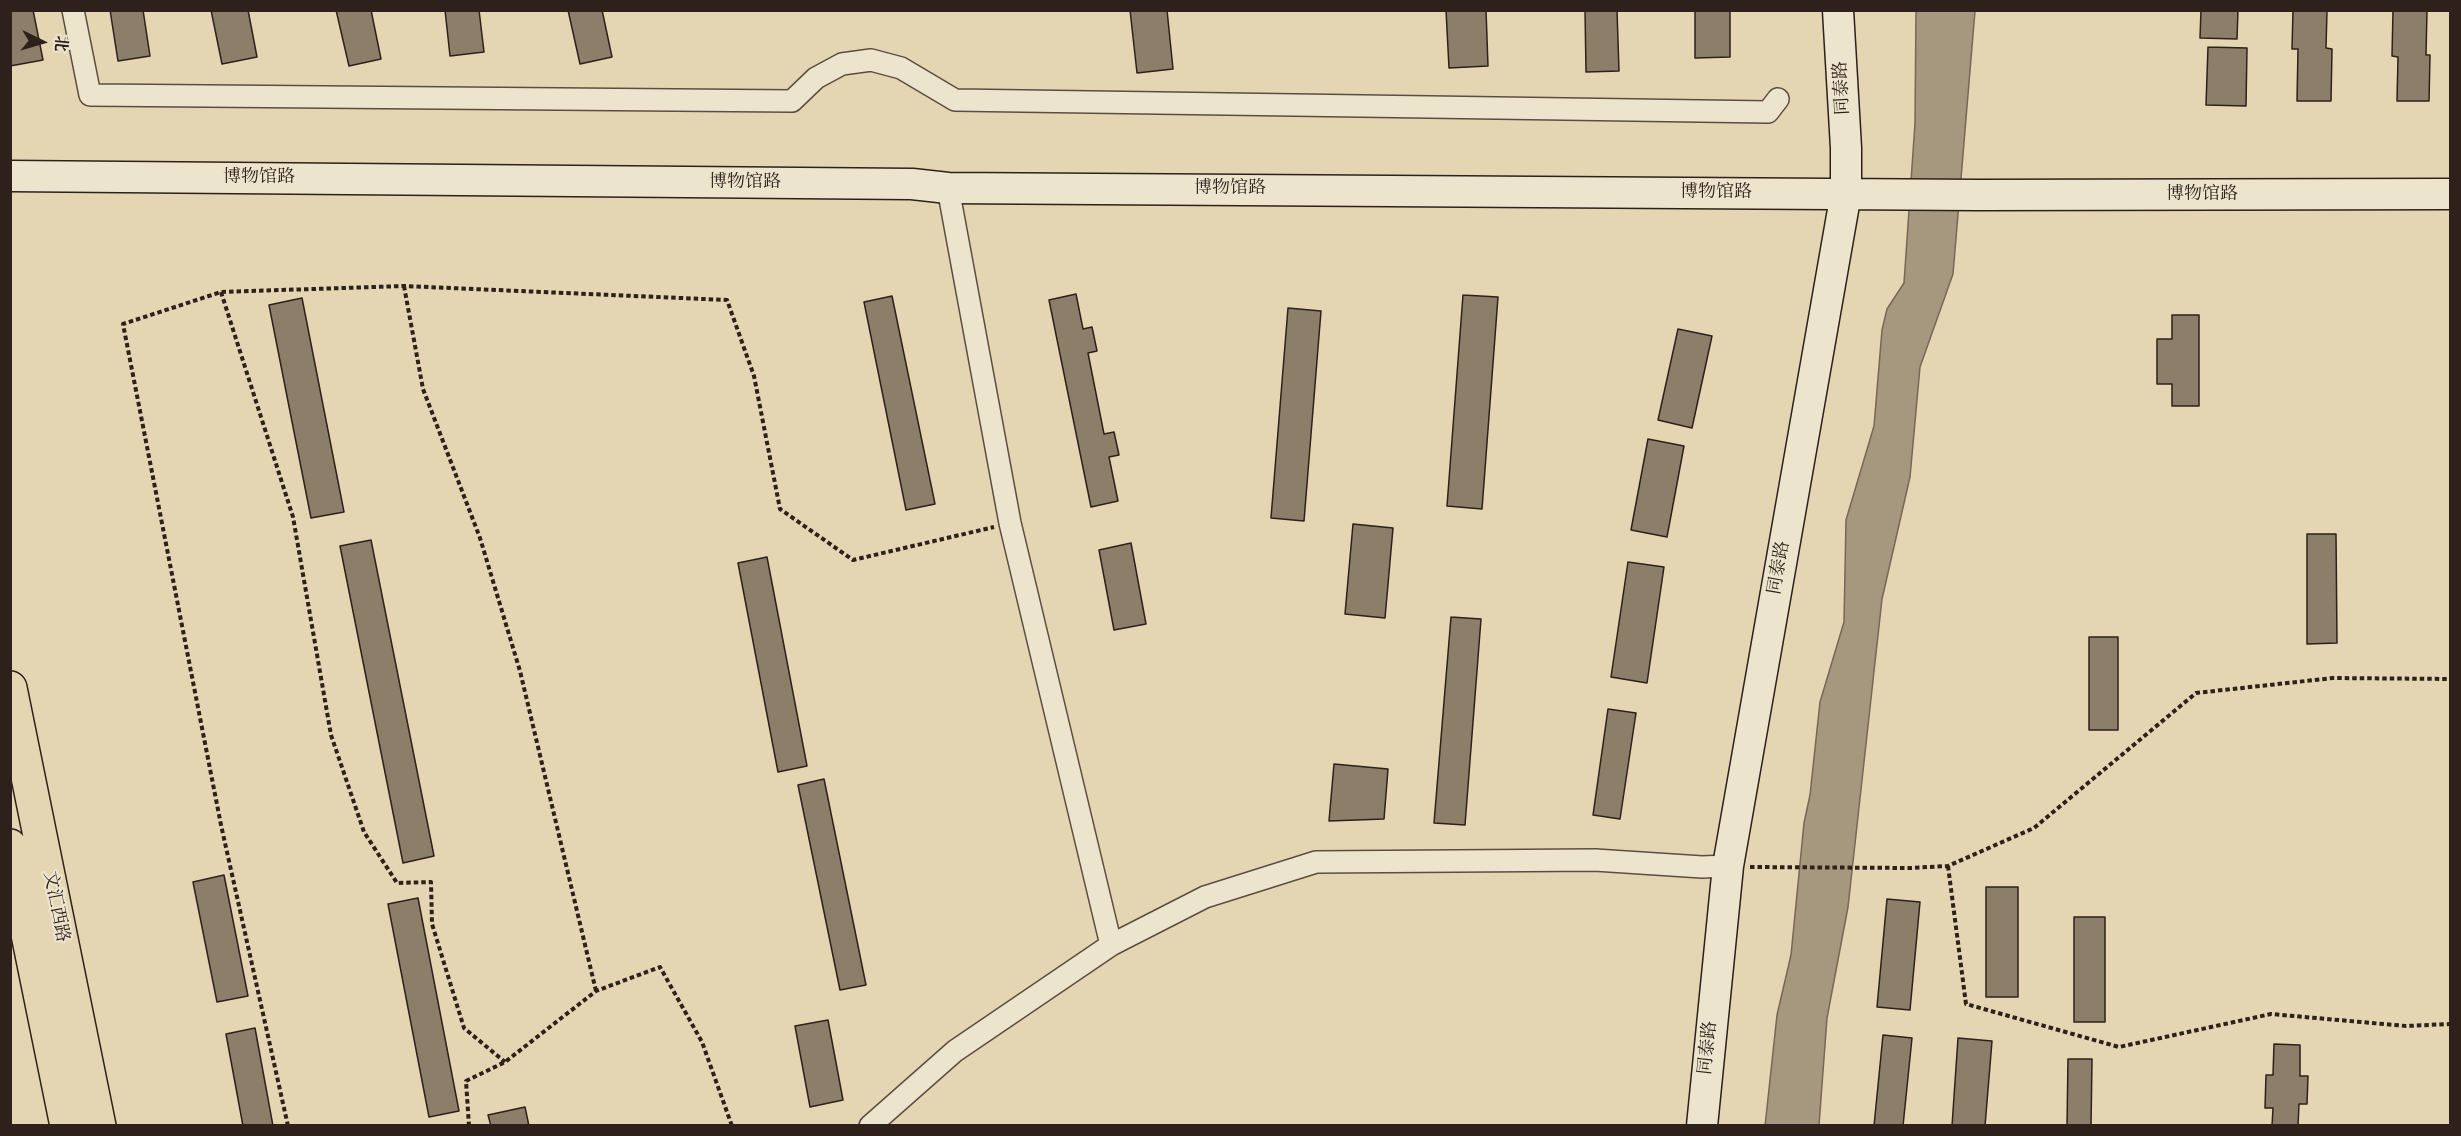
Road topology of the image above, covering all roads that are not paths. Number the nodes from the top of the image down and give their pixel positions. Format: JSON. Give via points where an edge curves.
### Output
{"nodes":[{"id":1,"x":74,"y":10,"type":"edge"},
{"id":2,"x":1838,"y":10,"type":"edge"},
{"id":3,"x":1778,"y":99,"type":"dead end"},
{"id":4,"x":10,"y":176,"type":"edge"},
{"id":5,"x":948,"y":188,"type":"junction"},
{"id":6,"x":1846,"y":194,"type":"junction"},
{"id":7,"x":2451,"y":194,"type":"edge"},
{"id":8,"x":10,"y":688,"type":"edge"},
{"id":9,"x":10,"y":846,"type":"edge"},
{"id":10,"x":1728,"y":866,"type":"junction"},
{"id":11,"x":1112,"y":945,"type":"junction"},
{"id":12,"x":67,"y":1125,"type":"edge"},
{"id":13,"x":99,"y":1125,"type":"edge"},
{"id":14,"x":870,"y":1125,"type":"edge"},
{"id":15,"x":1702,"y":1125,"type":"edge"}],
"edges":[{"from":1,"to":3,"type":"street","via":[[90,95],[792,101],[816,78],[842,64],[871,60],[901,68],[955,100],[1768,112]]},
{"from":2,"to":6,"type":"street","name":"同泰路"},
{"from":4,"to":5,"type":"street","name":"博物馆路","via":[[888,184]]},
{"from":5,"to":6,"type":"street","name":"博物馆路"},
{"from":5,"to":11,"type":"street","via":[[1010,523]]},
{"from":6,"to":7,"type":"street","name":"博物馆路"},
{"from":6,"to":10,"type":"street","name":"同泰路"},
{"from":8,"to":13,"type":"main road","name":"文汇西路"},
{"from":9,"to":12,"type":"main road","name":"文汇西路"},
{"from":10,"to":11,"type":"street","via":[[1595,860],[1316,862],[1205,897]]},
{"from":10,"to":15,"type":"street","name":"同泰路"},
{"from":11,"to":14,"type":"street","via":[[955,1052]]}]}
